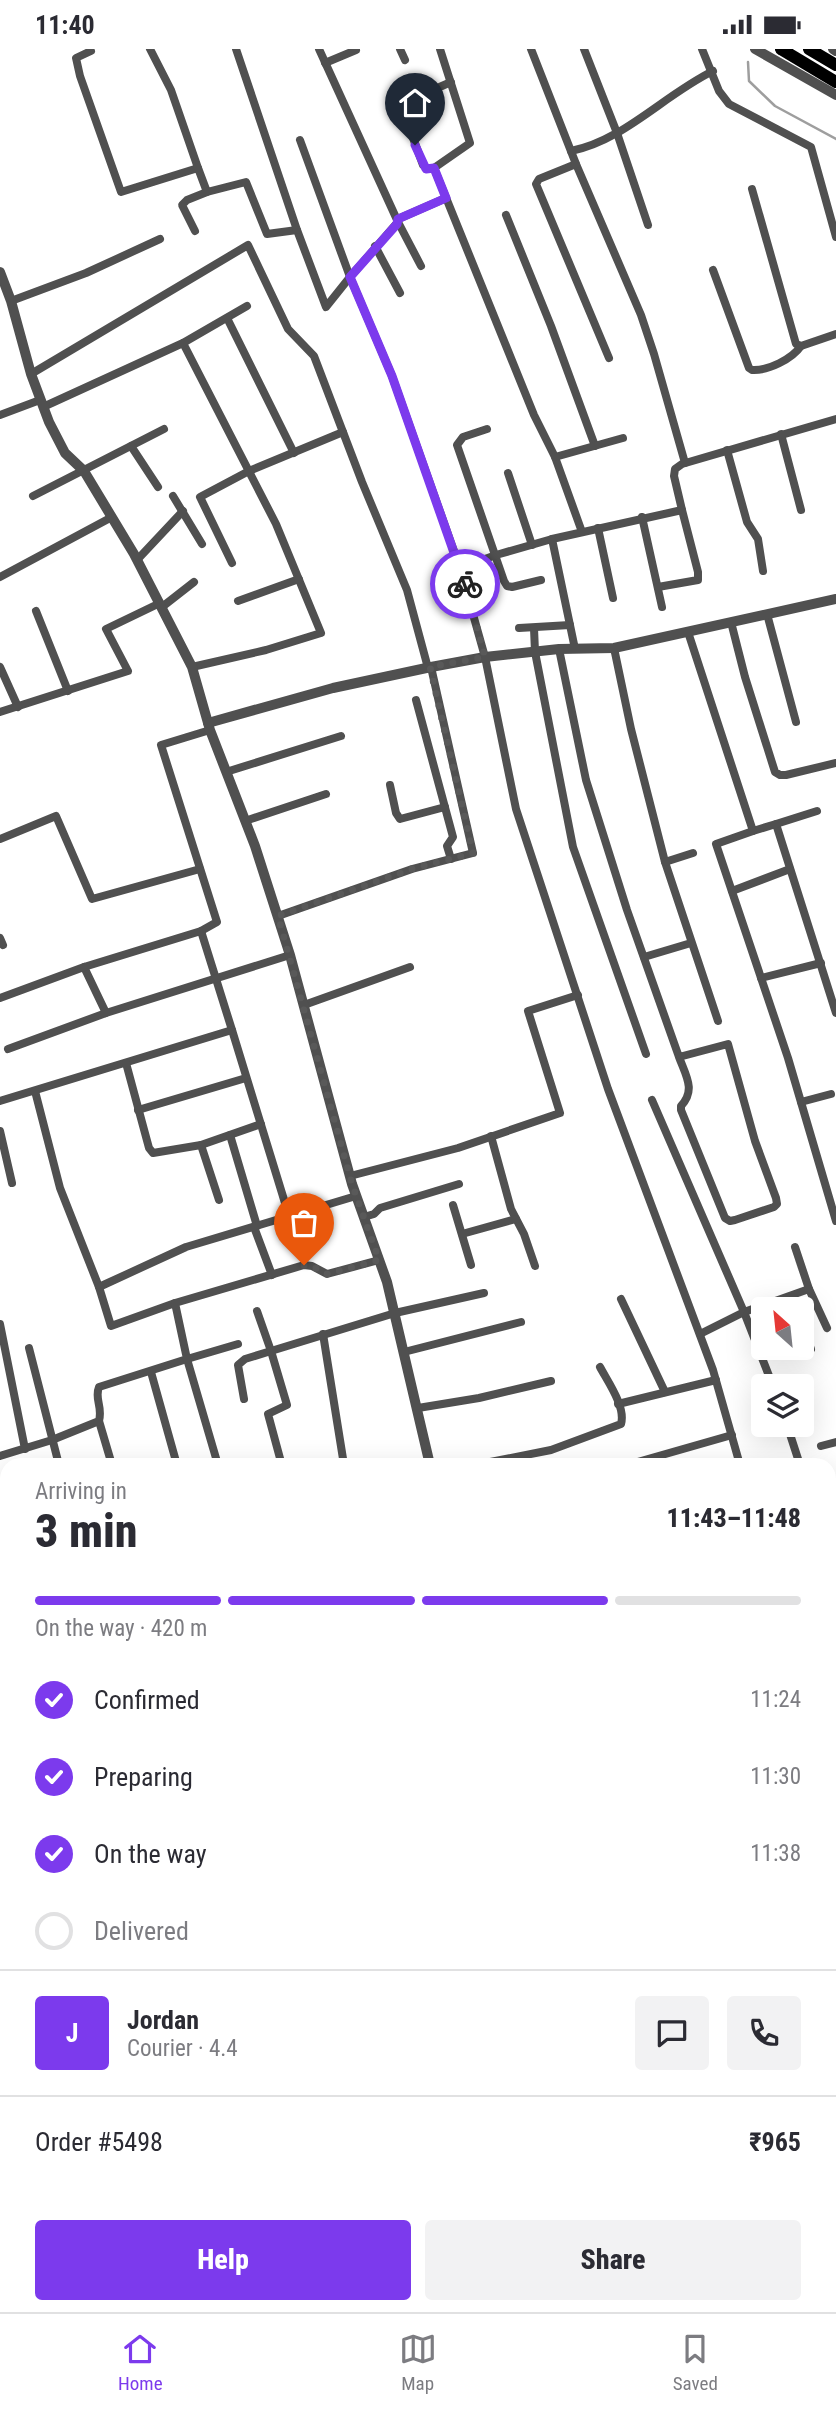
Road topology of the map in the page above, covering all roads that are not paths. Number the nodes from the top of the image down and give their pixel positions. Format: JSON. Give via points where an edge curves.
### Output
{"nodes":[{"id":1,"x":90,"y":49,"type":"edge"},
{"id":2,"x":150,"y":49,"type":"edge"},
{"id":3,"x":236,"y":49,"type":"edge"},
{"id":4,"x":319,"y":49,"type":"edge"},
{"id":5,"x":400,"y":49,"type":"edge"},
{"id":6,"x":440,"y":49,"type":"edge"},
{"id":7,"x":531,"y":49,"type":"edge"},
{"id":8,"x":584,"y":49,"type":"edge"},
{"id":9,"x":702,"y":49,"type":"edge"},
{"id":10,"x":755,"y":49,"type":"edge"},
{"id":11,"x":780,"y":49,"type":"edge"},
{"id":12,"x":809,"y":49,"type":"edge"},
{"id":13,"x":356,"y":50,"type":"edge"},
{"id":14,"x":405,"y":60,"type":"dead end"},
{"id":15,"x":325,"y":63,"type":"junction"},
{"id":16,"x":836,"y":65,"type":"edge"},
{"id":17,"x":713,"y":71,"type":"junction"},
{"id":18,"x":451,"y":82,"type":"junction"},
{"id":19,"x":836,"y":82,"type":"edge"},
{"id":20,"x":395,"y":89,"type":"dead end"},
{"id":21,"x":836,"y":95,"type":"edge"},
{"id":22,"x":401,"y":104,"type":"junction"},
{"id":23,"x":617,"y":133,"type":"junction"},
{"id":24,"x":300,"y":140,"type":"dead end"},
{"id":25,"x":574,"y":158,"type":"junction"},
{"id":26,"x":198,"y":167,"type":"junction"},
{"id":27,"x":434,"y":168,"type":"junction"},
{"id":28,"x":752,"y":189,"type":"dead end"},
{"id":29,"x":207,"y":192,"type":"junction"},
{"id":30,"x":446,"y":198,"type":"junction"},
{"id":31,"x":506,"y":215,"type":"dead end"},
{"id":32,"x":398,"y":221,"type":"junction"},
{"id":33,"x":834,"y":223,"type":"edge"},
{"id":34,"x":648,"y":225,"type":"dead end"},
{"id":35,"x":297,"y":230,"type":"junction"},
{"id":36,"x":195,"y":231,"type":"dead end"},
{"id":37,"x":836,"y":237,"type":"edge"},
{"id":38,"x":160,"y":239,"type":"dead end"},
{"id":39,"x":375,"y":246,"type":"junction"},
{"id":40,"x":421,"y":266,"type":"dead end"},
{"id":41,"x":713,"y":270,"type":"dead end"},
{"id":42,"x":0,"y":272,"type":"edge"},
{"id":43,"x":350,"y":277,"type":"junction"},
{"id":44,"x":400,"y":293,"type":"dead end"},
{"id":45,"x":11,"y":301,"type":"junction"},
{"id":46,"x":247,"y":306,"type":"dead end"},
{"id":47,"x":227,"y":318,"type":"junction"},
{"id":48,"x":836,"y":334,"type":"edge"},
{"id":49,"x":183,"y":343,"type":"junction"},
{"id":50,"x":801,"y":346,"type":"junction"},
{"id":51,"x":609,"y":358,"type":"dead end"},
{"id":52,"x":31,"y":374,"type":"junction"},
{"id":53,"x":42,"y":404,"type":"junction"},
{"id":54,"x":0,"y":415,"type":"edge"},
{"id":55,"x":836,"y":419,"type":"edge"},
{"id":56,"x":164,"y":429,"type":"dead end"},
{"id":57,"x":487,"y":429,"type":"dead end"},
{"id":58,"x":343,"y":432,"type":"junction"},
{"id":59,"x":780,"y":434,"type":"junction"},
{"id":60,"x":623,"y":438,"type":"dead end"},
{"id":61,"x":131,"y":446,"type":"junction"},
{"id":62,"x":595,"y":446,"type":"junction"},
{"id":63,"x":727,"y":450,"type":"junction"},
{"id":64,"x":294,"y":453,"type":"junction"},
{"id":65,"x":555,"y":457,"type":"junction"},
{"id":66,"x":685,"y":463,"type":"junction"},
{"id":67,"x":84,"y":471,"type":"junction"},
{"id":68,"x":249,"y":471,"type":"junction"},
{"id":69,"x":508,"y":473,"type":"dead end"},
{"id":70,"x":159,"y":487,"type":"dead end"},
{"id":71,"x":33,"y":496,"type":"dead end"},
{"id":72,"x":173,"y":496,"type":"dead end"},
{"id":73,"x":682,"y":510,"type":"junction"},
{"id":74,"x":801,"y":510,"type":"dead end"},
{"id":75,"x":183,"y":512,"type":"junction"},
{"id":76,"x":112,"y":517,"type":"junction"},
{"id":77,"x":642,"y":517,"type":"junction"},
{"id":78,"x":598,"y":528,"type":"junction"},
{"id":79,"x":582,"y":532,"type":"junction"},
{"id":80,"x":552,"y":539,"type":"junction"},
{"id":81,"x":202,"y":544,"type":"dead end"},
{"id":82,"x":532,"y":544,"type":"junction"},
{"id":83,"x":496,"y":555,"type":"junction"},
{"id":84,"x":137,"y":560,"type":"junction"},
{"id":85,"x":232,"y":563,"type":"dead end"},
{"id":86,"x":460,"y":568,"type":"junction"},
{"id":87,"x":763,"y":571,"type":"dead end"},
{"id":88,"x":0,"y":577,"type":"edge"},
{"id":89,"x":299,"y":579,"type":"junction"},
{"id":90,"x":541,"y":580,"type":"dead end"},
{"id":91,"x":194,"y":582,"type":"dead end"},
{"id":92,"x":658,"y":587,"type":"junction"},
{"id":93,"x":613,"y":598,"type":"dead end"},
{"id":94,"x":836,"y":599,"type":"edge"},
{"id":95,"x":238,"y":601,"type":"dead end"},
{"id":96,"x":161,"y":605,"type":"junction"},
{"id":97,"x":662,"y":607,"type":"dead end"},
{"id":98,"x":36,"y":611,"type":"dead end"},
{"id":99,"x":767,"y":614,"type":"junction"},
{"id":100,"x":732,"y":622,"type":"junction"},
{"id":101,"x":570,"y":625,"type":"junction"},
{"id":102,"x":519,"y":628,"type":"dead end"},
{"id":103,"x":534,"y":628,"type":"junction"},
{"id":104,"x":688,"y":632,"type":"junction"},
{"id":105,"x":614,"y":648,"type":"junction"},
{"id":106,"x":559,"y":649,"type":"junction"},
{"id":107,"x":575,"y":649,"type":"junction"},
{"id":108,"x":535,"y":652,"type":"junction"},
{"id":109,"x":485,"y":657,"type":"junction"},
{"id":110,"x":0,"y":667,"type":"edge"},
{"id":111,"x":192,"y":667,"type":"junction"},
{"id":112,"x":429,"y":667,"type":"junction"},
{"id":113,"x":68,"y":691,"type":"junction"},
{"id":114,"x":416,"y":700,"type":"dead end"},
{"id":115,"x":18,"y":707,"type":"junction"},
{"id":116,"x":0,"y":712,"type":"edge"},
{"id":117,"x":796,"y":722,"type":"dead end"},
{"id":118,"x":209,"y":726,"type":"junction"},
{"id":119,"x":341,"y":736,"type":"dead end"},
{"id":120,"x":836,"y":763,"type":"edge"},
{"id":121,"x":226,"y":772,"type":"junction"},
{"id":122,"x":390,"y":785,"type":"dead end"},
{"id":123,"x":326,"y":794,"type":"dead end"},
{"id":124,"x":445,"y":807,"type":"junction"},
{"id":125,"x":817,"y":811,"type":"dead end"},
{"id":126,"x":245,"y":821,"type":"junction"},
{"id":127,"x":776,"y":824,"type":"junction"},
{"id":128,"x":753,"y":831,"type":"junction"},
{"id":129,"x":0,"y":839,"type":"edge"},
{"id":130,"x":693,"y":853,"type":"dead end"},
{"id":131,"x":451,"y":859,"type":"junction"},
{"id":132,"x":665,"y":862,"type":"junction"},
{"id":133,"x":200,"y":869,"type":"junction"},
{"id":134,"x":790,"y":869,"type":"junction"},
{"id":135,"x":732,"y":891,"type":"junction"},
{"id":136,"x":278,"y":916,"type":"junction"},
{"id":137,"x":201,"y":931,"type":"junction"},
{"id":138,"x":691,"y":943,"type":"junction"},
{"id":139,"x":290,"y":955,"type":"junction"},
{"id":140,"x":644,"y":957,"type":"junction"},
{"id":141,"x":821,"y":963,"type":"junction"},
{"id":142,"x":84,"y":967,"type":"junction"},
{"id":143,"x":410,"y":967,"type":"dead end"},
{"id":144,"x":217,"y":978,"type":"junction"},
{"id":145,"x":761,"y":978,"type":"junction"},
{"id":146,"x":578,"y":995,"type":"junction"},
{"id":147,"x":0,"y":998,"type":"edge"},
{"id":148,"x":304,"y":1005,"type":"junction"},
{"id":149,"x":106,"y":1013,"type":"junction"},
{"id":150,"x":836,"y":1013,"type":"edge"},
{"id":151,"x":718,"y":1021,"type":"dead end"},
{"id":152,"x":232,"y":1030,"type":"junction"},
{"id":153,"x":8,"y":1049,"type":"dead end"},
{"id":154,"x":646,"y":1054,"type":"dead end"},
{"id":155,"x":679,"y":1057,"type":"junction"},
{"id":156,"x":126,"y":1063,"type":"junction"},
{"id":157,"x":246,"y":1078,"type":"junction"},
{"id":158,"x":35,"y":1091,"type":"junction"},
{"id":159,"x":831,"y":1094,"type":"dead end"},
{"id":160,"x":652,"y":1100,"type":"dead end"},
{"id":161,"x":0,"y":1101,"type":"edge"},
{"id":162,"x":801,"y":1102,"type":"junction"},
{"id":163,"x":138,"y":1110,"type":"junction"},
{"id":164,"x":261,"y":1124,"type":"junction"},
{"id":165,"x":0,"y":1131,"type":"edge"},
{"id":166,"x":230,"y":1135,"type":"junction"},
{"id":167,"x":491,"y":1136,"type":"junction"},
{"id":168,"x":201,"y":1145,"type":"junction"},
{"id":169,"x":350,"y":1176,"type":"junction"},
{"id":170,"x":12,"y":1182,"type":"dead end"},
{"id":171,"x":459,"y":1184,"type":"dead end"},
{"id":172,"x":356,"y":1196,"type":"junction"},
{"id":173,"x":219,"y":1200,"type":"dead end"},
{"id":174,"x":453,"y":1205,"type":"dead end"},
{"id":175,"x":289,"y":1216,"type":"junction"},
{"id":176,"x":364,"y":1217,"type":"junction"},
{"id":177,"x":516,"y":1219,"type":"junction"},
{"id":178,"x":836,"y":1221,"type":"edge"},
{"id":179,"x":256,"y":1226,"type":"junction"},
{"id":180,"x":462,"y":1234,"type":"junction"},
{"id":181,"x":795,"y":1247,"type":"dead end"},
{"id":182,"x":379,"y":1260,"type":"junction"},
{"id":183,"x":471,"y":1265,"type":"dead end"},
{"id":184,"x":535,"y":1266,"type":"dead end"},
{"id":185,"x":272,"y":1275,"type":"junction"},
{"id":186,"x":99,"y":1287,"type":"junction"},
{"id":187,"x":809,"y":1289,"type":"junction"},
{"id":188,"x":484,"y":1293,"type":"dead end"},
{"id":189,"x":791,"y":1297,"type":"edge"},
{"id":190,"x":621,"y":1299,"type":"dead end"},
{"id":191,"x":175,"y":1303,"type":"junction"},
{"id":192,"x":751,"y":1310,"type":"edge"},
{"id":193,"x":257,"y":1311,"type":"dead end"},
{"id":194,"x":744,"y":1312,"type":"junction"},
{"id":195,"x":395,"y":1313,"type":"junction"},
{"id":196,"x":522,"y":1322,"type":"dead end"},
{"id":197,"x":0,"y":1324,"type":"edge"},
{"id":198,"x":827,"y":1328,"type":"dead end"},
{"id":199,"x":323,"y":1334,"type":"junction"},
{"id":200,"x":700,"y":1334,"type":"junction"},
{"id":201,"x":239,"y":1344,"type":"dead end"},
{"id":202,"x":29,"y":1348,"type":"dead end"},
{"id":203,"x":271,"y":1351,"type":"junction"},
{"id":204,"x":404,"y":1352,"type":"junction"},
{"id":205,"x":187,"y":1359,"type":"junction"},
{"id":206,"x":600,"y":1367,"type":"dead end"},
{"id":207,"x":151,"y":1372,"type":"junction"},
{"id":208,"x":768,"y":1374,"type":"edge"},
{"id":209,"x":716,"y":1380,"type":"junction"},
{"id":210,"x":551,"y":1381,"type":"dead end"},
{"id":211,"x":665,"y":1392,"type":"junction"},
{"id":212,"x":244,"y":1399,"type":"dead end"},
{"id":213,"x":618,"y":1404,"type":"junction"},
{"id":214,"x":418,"y":1409,"type":"junction"},
{"id":215,"x":99,"y":1421,"type":"junction"},
{"id":216,"x":732,"y":1435,"type":"junction"},
{"id":217,"x":792,"y":1437,"type":"edge"},
{"id":218,"x":52,"y":1440,"type":"junction"},
{"id":219,"x":836,"y":1442,"type":"edge"},
{"id":220,"x":821,"y":1446,"type":"dead end"},
{"id":221,"x":25,"y":1449,"type":"junction"},
{"id":222,"x":0,"y":1456,"type":"edge"},
{"id":223,"x":57,"y":1458,"type":"edge"},
{"id":224,"x":110,"y":1458,"type":"edge"},
{"id":225,"x":175,"y":1458,"type":"edge"},
{"id":226,"x":216,"y":1458,"type":"edge"},
{"id":227,"x":280,"y":1458,"type":"edge"},
{"id":228,"x":343,"y":1458,"type":"edge"},
{"id":229,"x":428,"y":1458,"type":"edge"},
{"id":230,"x":510,"y":1458,"type":"edge"},
{"id":231,"x":652,"y":1458,"type":"edge"},
{"id":232,"x":738,"y":1458,"type":"edge"},
{"id":233,"x":798,"y":1458,"type":"edge"}],
"edges":[{"from":1,"to":26,"type":"street","via":[[76,58],[121,192]]},
{"from":2,"to":26,"type":"street","via":[[171,90]]},
{"from":3,"to":35,"type":"street"},
{"from":4,"to":15,"type":"street"},
{"from":5,"to":14,"type":"street"},
{"from":6,"to":18,"type":"street"},
{"from":7,"to":25,"type":"street"},
{"from":8,"to":23,"type":"street"},
{"from":9,"to":17,"type":"street"},
{"from":10,"to":21,"type":"street"},
{"from":11,"to":19,"type":"main road"},
{"from":12,"to":16,"type":"main road"},
{"from":13,"to":15,"type":"street"},
{"from":15,"to":32,"type":"street"},
{"from":17,"to":23,"type":"street"},
{"from":17,"to":33,"type":"street","via":[[729,104],[811,147]]},
{"from":18,"to":22,"type":"street"},
{"from":18,"to":27,"type":"street","via":[[471,143]]},
{"from":20,"to":22,"type":"street"},
{"from":22,"to":27,"type":"street","via":[[423,165]]},
{"from":23,"to":25,"type":"street"},
{"from":23,"to":34,"type":"street"},
{"from":24,"to":43,"type":"street"},
{"from":25,"to":51,"type":"street","via":[[536,184]]},
{"from":25,"to":66,"type":"street","via":[[640,315]]},
{"from":26,"to":29,"type":"street"},
{"from":27,"to":30,"type":"street"},
{"from":28,"to":50,"type":"street","via":[[795,341]]},
{"from":29,"to":35,"type":"street","via":[[246,182],[267,234]]},
{"from":29,"to":36,"type":"street","via":[[183,203]]},
{"from":30,"to":32,"type":"street"},
{"from":30,"to":65,"type":"street"},
{"from":31,"to":62,"type":"street"},
{"from":32,"to":39,"type":"street"},
{"from":32,"to":40,"type":"street"},
{"from":33,"to":37,"type":"street"},
{"from":35,"to":43,"type":"street","via":[[326,307]]},
{"from":38,"to":45,"type":"street","via":[[86,274]]},
{"from":39,"to":43,"type":"street"},
{"from":39,"to":44,"type":"street"},
{"from":41,"to":50,"type":"street","via":[[752,370],[792,356]]},
{"from":42,"to":45,"type":"street"},
{"from":43,"to":86,"type":"street","via":[[392,376]]},
{"from":45,"to":52,"type":"street"},
{"from":46,"to":47,"type":"street"},
{"from":47,"to":49,"type":"street"},
{"from":47,"to":64,"type":"street"},
{"from":48,"to":50,"type":"street"},
{"from":49,"to":53,"type":"street"},
{"from":49,"to":68,"type":"street"},
{"from":52,"to":53,"type":"street"},
{"from":52,"to":58,"type":"street","via":[[248,245],[288,329],[314,356]]},
{"from":53,"to":54,"type":"street"},
{"from":53,"to":67,"type":"street","via":[[65,453]]},
{"from":55,"to":59,"type":"street"},
{"from":56,"to":61,"type":"street"},
{"from":57,"to":83,"type":"street","via":[[463,437],[457,445]]},
{"from":58,"to":64,"type":"street"},
{"from":58,"to":112,"type":"street","via":[[407,590]]},
{"from":59,"to":63,"type":"street"},
{"from":59,"to":74,"type":"street"},
{"from":60,"to":62,"type":"street"},
{"from":61,"to":67,"type":"street"},
{"from":61,"to":70,"type":"street"},
{"from":62,"to":65,"type":"street"},
{"from":63,"to":66,"type":"street"},
{"from":63,"to":87,"type":"street","via":[[747,522],[757,536]]},
{"from":64,"to":68,"type":"street"},
{"from":65,"to":79,"type":"street"},
{"from":66,"to":73,"type":"street","via":[[674,476]]},
{"from":67,"to":71,"type":"street"},
{"from":67,"to":76,"type":"street"},
{"from":68,"to":85,"type":"street","via":[[200,497]]},
{"from":68,"to":89,"type":"street"},
{"from":69,"to":82,"type":"street"},
{"from":72,"to":75,"type":"street"},
{"from":73,"to":77,"type":"street"},
{"from":73,"to":92,"type":"street","via":[[698,580]]},
{"from":75,"to":81,"type":"street"},
{"from":75,"to":84,"type":"street"},
{"from":76,"to":84,"type":"street"},
{"from":76,"to":88,"type":"street"},
{"from":77,"to":78,"type":"street"},
{"from":77,"to":92,"type":"street"},
{"from":78,"to":79,"type":"street"},
{"from":78,"to":93,"type":"street"},
{"from":79,"to":80,"type":"street"},
{"from":80,"to":82,"type":"street"},
{"from":80,"to":101,"type":"street"},
{"from":82,"to":83,"type":"street"},
{"from":83,"to":86,"type":"street"},
{"from":83,"to":90,"type":"street","via":[[509,587]]},
{"from":84,"to":96,"type":"street"},
{"from":86,"to":109,"type":"street"},
{"from":89,"to":95,"type":"street"},
{"from":89,"to":111,"type":"street","via":[[321,633]]},
{"from":91,"to":96,"type":"street"},
{"from":92,"to":97,"type":"street"},
{"from":94,"to":99,"type":"street"},
{"from":96,"to":111,"type":"street"},
{"from":96,"to":113,"type":"street","via":[[106,629],[128,671]]},
{"from":98,"to":113,"type":"street"},
{"from":99,"to":100,"type":"street"},
{"from":99,"to":117,"type":"street"},
{"from":100,"to":104,"type":"street"},
{"from":100,"to":120,"type":"street","via":[[775,772],[786,775]]},
{"from":101,"to":103,"type":"street"},
{"from":101,"to":107,"type":"street"},
{"from":102,"to":103,"type":"street"},
{"from":103,"to":108,"type":"street"},
{"from":104,"to":105,"type":"street"},
{"from":104,"to":128,"type":"street"},
{"from":105,"to":107,"type":"street"},
{"from":105,"to":132,"type":"street"},
{"from":106,"to":107,"type":"street"},
{"from":106,"to":108,"type":"street"},
{"from":106,"to":140,"type":"street","via":[[586,780]]},
{"from":108,"to":109,"type":"street"},
{"from":108,"to":154,"type":"street","via":[[573,847]]},
{"from":109,"to":112,"type":"street"},
{"from":109,"to":146,"type":"street","via":[[516,809]]},
{"from":110,"to":115,"type":"street"},
{"from":111,"to":118,"type":"street"},
{"from":112,"to":118,"type":"street","via":[[333,688]]},
{"from":112,"to":131,"type":"street","via":[[473,853]]},
{"from":113,"to":115,"type":"street"},
{"from":114,"to":124,"type":"street"},
{"from":115,"to":116,"type":"street"},
{"from":118,"to":121,"type":"street"},
{"from":118,"to":133,"type":"street","via":[[161,744]]},
{"from":119,"to":121,"type":"street"},
{"from":121,"to":126,"type":"street"},
{"from":122,"to":124,"type":"street","via":[[400,819]]},
{"from":123,"to":126,"type":"street"},
{"from":124,"to":131,"type":"street","via":[[453,837],[447,846]]},
{"from":125,"to":127,"type":"street"},
{"from":126,"to":136,"type":"street"},
{"from":127,"to":128,"type":"street"},
{"from":127,"to":134,"type":"street"},
{"from":128,"to":135,"type":"street","via":[[716,844]]},
{"from":129,"to":133,"type":"street","via":[[56,816],[92,899]]},
{"from":130,"to":132,"type":"street"},
{"from":131,"to":136,"type":"street"},
{"from":132,"to":138,"type":"street"},
{"from":133,"to":137,"type":"street","via":[[217,922]]},
{"from":134,"to":135,"type":"street"},
{"from":134,"to":141,"type":"street"},
{"from":135,"to":145,"type":"street"},
{"from":136,"to":139,"type":"street"},
{"from":137,"to":142,"type":"street"},
{"from":137,"to":144,"type":"street"},
{"from":138,"to":140,"type":"street"},
{"from":138,"to":151,"type":"street"},
{"from":139,"to":144,"type":"street"},
{"from":139,"to":148,"type":"street"},
{"from":140,"to":155,"type":"street"},
{"from":141,"to":145,"type":"street"},
{"from":141,"to":150,"type":"street"},
{"from":142,"to":147,"type":"street"},
{"from":142,"to":149,"type":"street"},
{"from":143,"to":148,"type":"street"},
{"from":144,"to":149,"type":"street"},
{"from":144,"to":152,"type":"street"},
{"from":145,"to":162,"type":"street"},
{"from":146,"to":167,"type":"street","via":[[528,1011],[560,1113]]},
{"from":146,"to":200,"type":"street","via":[[608,1089]]},
{"from":148,"to":169,"type":"street"},
{"from":149,"to":153,"type":"street"},
{"from":152,"to":156,"type":"street"},
{"from":152,"to":157,"type":"street"},
{"from":155,"to":155,"type":"street","via":[[728,1044],[776,1198],[774,1207],[735,1220],[725,1218],[681,1110],[690,1088]]},
{"from":156,"to":158,"type":"street"},
{"from":156,"to":163,"type":"street"},
{"from":157,"to":163,"type":"street"},
{"from":157,"to":164,"type":"street"},
{"from":158,"to":161,"type":"street"},
{"from":158,"to":186,"type":"street","via":[[60,1188]]},
{"from":159,"to":162,"type":"street"},
{"from":160,"to":194,"type":"street"},
{"from":162,"to":178,"type":"street"},
{"from":163,"to":168,"type":"street","via":[[153,1153]]},
{"from":164,"to":166,"type":"street"},
{"from":164,"to":175,"type":"street"},
{"from":165,"to":170,"type":"street"},
{"from":166,"to":168,"type":"street"},
{"from":166,"to":179,"type":"street"},
{"from":167,"to":169,"type":"street"},
{"from":167,"to":177,"type":"street"},
{"from":168,"to":173,"type":"street"},
{"from":169,"to":172,"type":"street"},
{"from":171,"to":176,"type":"street"},
{"from":172,"to":175,"type":"street"},
{"from":172,"to":176,"type":"street"},
{"from":174,"to":180,"type":"street"},
{"from":175,"to":179,"type":"street"},
{"from":176,"to":182,"type":"street"},
{"from":177,"to":180,"type":"street"},
{"from":177,"to":184,"type":"street"},
{"from":179,"to":185,"type":"street"},
{"from":179,"to":186,"type":"street","via":[[186,1247]]},
{"from":180,"to":183,"type":"street"},
{"from":181,"to":187,"type":"street"},
{"from":182,"to":185,"type":"street","via":[[331,1273],[309,1265]]},
{"from":182,"to":195,"type":"street"},
{"from":185,"to":191,"type":"street"},
{"from":186,"to":191,"type":"street","via":[[111,1326]]},
{"from":187,"to":189,"type":"street"},
{"from":187,"to":198,"type":"street"},
{"from":188,"to":195,"type":"street"},
{"from":190,"to":211,"type":"street"},
{"from":191,"to":205,"type":"street"},
{"from":192,"to":194,"type":"street"},
{"from":193,"to":203,"type":"street"},
{"from":194,"to":200,"type":"street"},
{"from":194,"to":208,"type":"street"},
{"from":195,"to":199,"type":"street"},
{"from":195,"to":204,"type":"street"},
{"from":196,"to":204,"type":"street"},
{"from":197,"to":221,"type":"street"},
{"from":199,"to":203,"type":"street"},
{"from":199,"to":228,"type":"street"},
{"from":200,"to":209,"type":"street"},
{"from":201,"to":205,"type":"street"},
{"from":202,"to":218,"type":"street"},
{"from":203,"to":212,"type":"street","via":[[238,1365]]},
{"from":203,"to":227,"type":"street","via":[[288,1405],[268,1414]]},
{"from":204,"to":214,"type":"street"},
{"from":205,"to":207,"type":"street"},
{"from":205,"to":226,"type":"street"},
{"from":206,"to":213,"type":"street"},
{"from":207,"to":215,"type":"street","via":[[99,1387]]},
{"from":207,"to":225,"type":"street"},
{"from":209,"to":211,"type":"street"},
{"from":209,"to":216,"type":"street"},
{"from":210,"to":214,"type":"street"},
{"from":211,"to":213,"type":"street"},
{"from":213,"to":230,"type":"street","via":[[623,1420],[618,1426],[551,1450]]},
{"from":214,"to":229,"type":"street"},
{"from":215,"to":218,"type":"street"},
{"from":215,"to":224,"type":"street"},
{"from":216,"to":231,"type":"street"},
{"from":216,"to":232,"type":"street"},
{"from":217,"to":233,"type":"street"},
{"from":218,"to":221,"type":"street"},
{"from":218,"to":223,"type":"street"},
{"from":219,"to":220,"type":"street"},
{"from":221,"to":222,"type":"street"}]}
